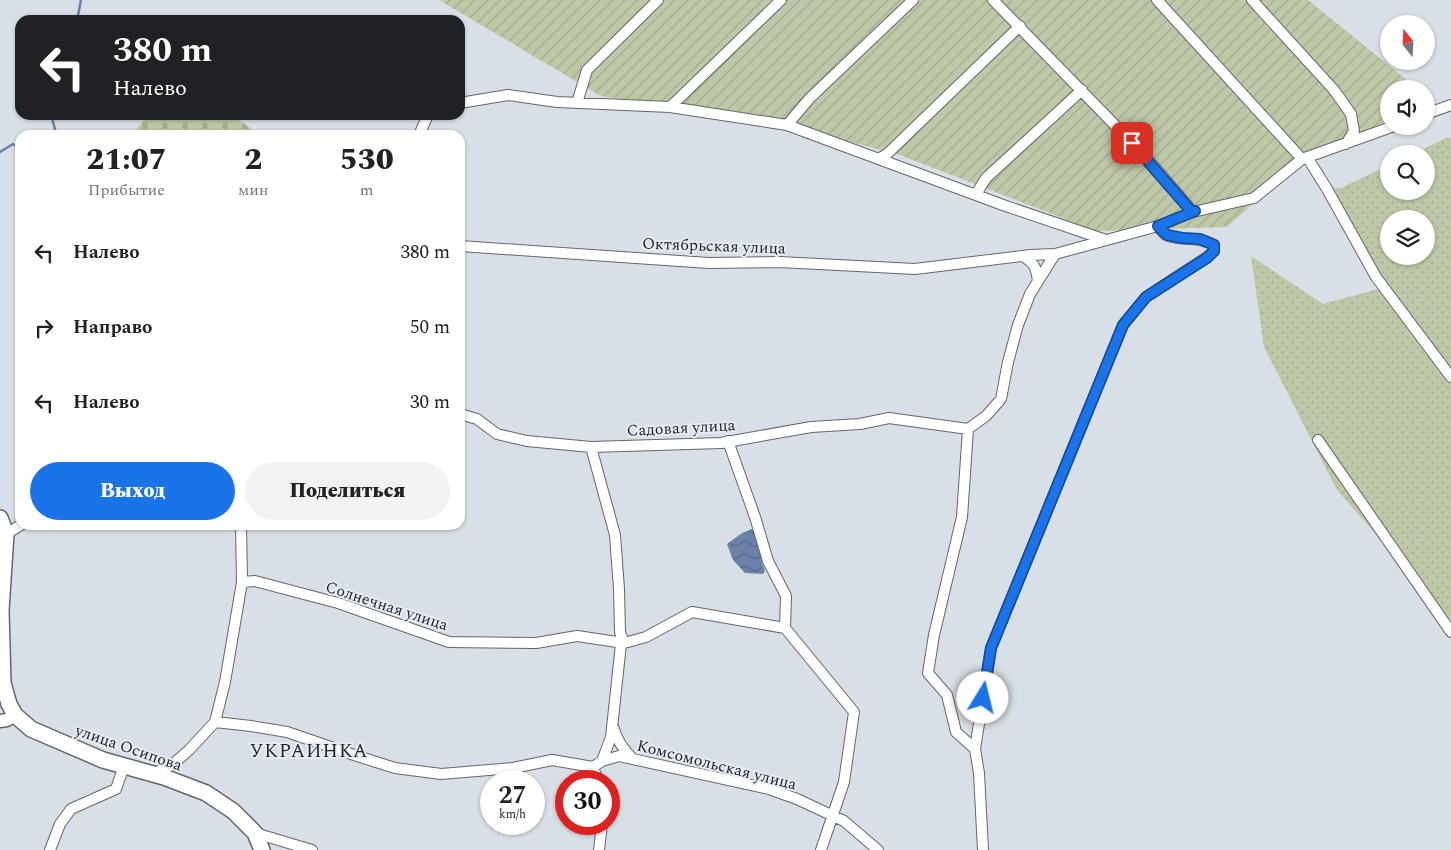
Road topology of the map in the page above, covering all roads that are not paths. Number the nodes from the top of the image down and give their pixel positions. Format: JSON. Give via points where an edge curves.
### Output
{"nodes":[{"id":1,"x":658,"y":0,"type":"edge"},
{"id":2,"x":782,"y":0,"type":"edge"},
{"id":3,"x":913,"y":0,"type":"edge"},
{"id":4,"x":993,"y":0,"type":"edge"},
{"id":5,"x":1157,"y":0,"type":"edge"},
{"id":6,"x":1252,"y":0,"type":"edge"},
{"id":7,"x":1020,"y":26,"type":"junction"},
{"id":8,"x":1082,"y":90,"type":"junction"},
{"id":9,"x":465,"y":103,"type":"edge"},
{"id":10,"x":577,"y":103,"type":"junction"},
{"id":11,"x":1451,"y":105,"type":"edge"},
{"id":12,"x":670,"y":107,"type":"junction"},
{"id":13,"x":1435,"y":111,"type":"edge"},
{"id":14,"x":787,"y":125,"type":"junction"},
{"id":15,"x":1380,"y":131,"type":"edge"},
{"id":16,"x":1346,"y":144,"type":"junction"},
{"id":17,"x":1304,"y":158,"type":"junction"},
{"id":18,"x":878,"y":159,"type":"junction"},
{"id":19,"x":976,"y":194,"type":"junction"},
{"id":20,"x":1195,"y":211,"type":"junction"},
{"id":21,"x":1158,"y":226,"type":"junction"},
{"id":22,"x":1106,"y":240,"type":"junction"},
{"id":23,"x":465,"y":246,"type":"edge"},
{"id":24,"x":1055,"y":254,"type":"junction"},
{"id":25,"x":1023,"y":256,"type":"junction"},
{"id":26,"x":1038,"y":281,"type":"junction"},
{"id":27,"x":1451,"y":377,"type":"edge"},
{"id":28,"x":465,"y":415,"type":"edge"},
{"id":29,"x":968,"y":429,"type":"junction"},
{"id":30,"x":1318,"y":440,"type":"dead end"},
{"id":31,"x":728,"y":441,"type":"junction"},
{"id":32,"x":591,"y":447,"type":"junction"},
{"id":33,"x":0,"y":518,"type":"edge"},
{"id":34,"x":15,"y":529,"type":"edge"},
{"id":35,"x":241,"y":530,"type":"edge"},
{"id":36,"x":6,"y":534,"type":"junction"},
{"id":37,"x":242,"y":582,"type":"junction"},
{"id":38,"x":785,"y":628,"type":"junction"},
{"id":39,"x":1451,"y":632,"type":"edge"},
{"id":40,"x":624,"y":643,"type":"junction"},
{"id":41,"x":1,"y":685,"type":"edge"},
{"id":42,"x":15,"y":715,"type":"junction"},
{"id":43,"x":0,"y":720,"type":"edge"},
{"id":44,"x":215,"y":722,"type":"junction"},
{"id":45,"x":613,"y":725,"type":"junction"},
{"id":46,"x":975,"y":748,"type":"junction"},
{"id":47,"x":632,"y":759,"type":"junction"},
{"id":48,"x":602,"y":761,"type":"junction"},
{"id":49,"x":124,"y":766,"type":"junction"},
{"id":50,"x":593,"y":767,"type":"junction"},
{"id":51,"x":594,"y":770,"type":"edge"},
{"id":52,"x":152,"y":774,"type":"junction"},
{"id":53,"x":832,"y":815,"type":"junction"},
{"id":54,"x":255,"y":833,"type":"junction"},
{"id":55,"x":601,"y":835,"type":"edge"},
{"id":56,"x":50,"y":850,"type":"edge"},
{"id":57,"x":262,"y":850,"type":"edge"},
{"id":58,"x":312,"y":850,"type":"edge"},
{"id":59,"x":599,"y":850,"type":"edge"},
{"id":60,"x":821,"y":850,"type":"edge"},
{"id":61,"x":878,"y":850,"type":"edge"},
{"id":62,"x":983,"y":850,"type":"edge"}],
"edges":[{"from":1,"to":10,"type":"street","via":[[587,70]]},
{"from":2,"to":12,"type":"street"},
{"from":3,"to":14,"type":"street","via":[[810,98]]},
{"from":4,"to":7,"type":"street"},
{"from":5,"to":17,"type":"street"},
{"from":6,"to":16,"type":"street","via":[[1334,90],[1351,114],[1354,131]]},
{"from":7,"to":8,"type":"street"},
{"from":7,"to":18,"type":"street","via":[[887,154]]},
{"from":8,"to":19,"type":"street","via":[[986,178]]},
{"from":8,"to":20,"type":"street","via":[[1192,212]]},
{"from":9,"to":10,"type":"street","via":[[508,95]]},
{"from":10,"to":12,"type":"street"},
{"from":11,"to":13,"type":"street"},
{"from":12,"to":14,"type":"street"},
{"from":14,"to":18,"type":"street"},
{"from":15,"to":16,"type":"street"},
{"from":16,"to":17,"type":"street"},
{"from":17,"to":20,"type":"street","name":"Октябрьская улица","via":[[1254,198]]},
{"from":17,"to":27,"type":"street","via":[[1327,189],[1376,277]]},
{"from":18,"to":19,"type":"street"},
{"from":19,"to":22,"type":"street"},
{"from":20,"to":21,"type":"street","name":"Октябрьская улица"},
{"from":21,"to":22,"type":"street","name":"Октябрьская улица"},
{"from":21,"to":46,"type":"street","via":[[1167,235],[1208,242],[1214,245],[1214,251],[1146,297],[1123,325],[991,648]]},
{"from":22,"to":24,"type":"street","name":"Октябрьская улица"},
{"from":23,"to":25,"type":"street","name":"Октябрьская улица","via":[[709,262],[915,269]]},
{"from":24,"to":25,"type":"street","name":"Октябрьская улица"},
{"from":24,"to":26,"type":"street"},
{"from":25,"to":26,"type":"street","via":[[1033,262]]},
{"from":26,"to":29,"type":"street","via":[[1018,325],[1001,399]]},
{"from":28,"to":32,"type":"street","name":"Садовая улица","via":[[477,419],[497,434],[527,441]]},
{"from":29,"to":31,"type":"street","name":"Садовая улица","via":[[889,418]]},
{"from":29,"to":46,"type":"street","via":[[962,517],[928,673],[947,695],[956,732]]},
{"from":30,"to":39,"type":"street"},
{"from":31,"to":32,"type":"street","name":"Садовая улица"},
{"from":31,"to":38,"type":"street","via":[[768,561],[786,596]]},
{"from":32,"to":40,"type":"street","via":[[615,535],[620,632]]},
{"from":33,"to":36,"type":"main road","name":"улица Осипова"},
{"from":34,"to":36,"type":"street"},
{"from":35,"to":37,"type":"street"},
{"from":36,"to":41,"type":"main road","name":"улица Осипова"},
{"from":37,"to":40,"type":"street","name":"Солнечная улица","via":[[255,581],[338,603],[449,642],[536,643],[577,636]]},
{"from":37,"to":44,"type":"street"},
{"from":38,"to":40,"type":"street","name":"Солнечная улица","via":[[692,612],[646,637]]},
{"from":38,"to":53,"type":"street","via":[[854,712],[844,782]]},
{"from":40,"to":45,"type":"street","via":[[621,644]]},
{"from":41,"to":42,"type":"main road","name":"улица Осипова"},
{"from":42,"to":43,"type":"street"},
{"from":42,"to":49,"type":"main road","name":"улица Осипова","via":[[31,729]]},
{"from":44,"to":50,"type":"street","via":[[287,732],[396,768],[441,774],[513,768],[552,760]]},
{"from":44,"to":52,"type":"street","via":[[172,765]]},
{"from":45,"to":47,"type":"street","via":[[623,750]]},
{"from":45,"to":48,"type":"street"},
{"from":46,"to":62,"type":"street","via":[[980,773]]},
{"from":47,"to":48,"type":"street","name":"Комсомольская улица","via":[[619,756]]},
{"from":47,"to":53,"type":"street","name":"Комсомольская улица","via":[[769,789]]},
{"from":48,"to":50,"type":"street","name":"Комсомольская улица"},
{"from":49,"to":52,"type":"main road","name":"улица Осипова"},
{"from":49,"to":56,"type":"street","via":[[116,789],[71,809],[60,824]]},
{"from":50,"to":51,"type":"street"},
{"from":52,"to":54,"type":"main road","name":"улица Осипова","via":[[206,793],[233,811]]},
{"from":53,"to":60,"type":"street"},
{"from":53,"to":61,"type":"street","name":"Комсомольская улица"},
{"from":54,"to":57,"type":"main road","name":"улица Осипова"},
{"from":54,"to":58,"type":"street"},
{"from":55,"to":59,"type":"street"}]}
